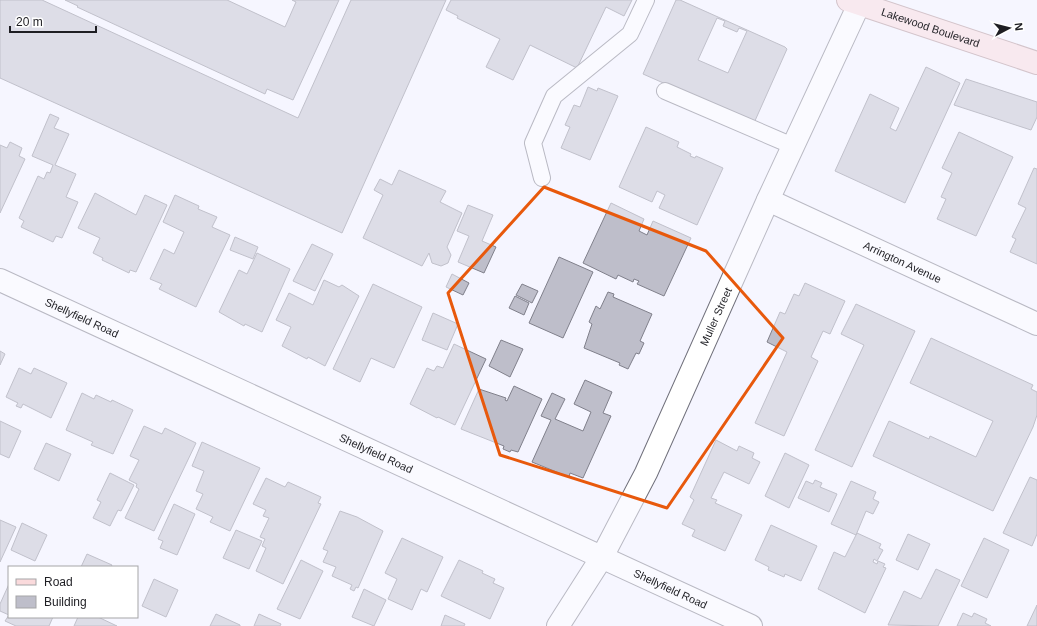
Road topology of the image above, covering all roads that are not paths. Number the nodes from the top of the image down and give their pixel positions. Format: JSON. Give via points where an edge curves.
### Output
{"nodes":[{"id":1,"x":646,"y":0,"type":"edge"},
{"id":2,"x":856,"y":1,"type":"edge"},
{"id":3,"x":1037,"y":63,"type":"edge"},
{"id":4,"x":665,"y":91,"type":"dead end"},
{"id":5,"x":793,"y":146,"type":"junction"},
{"id":6,"x":542,"y":178,"type":"dead end"},
{"id":7,"x":768,"y":200,"type":"junction"},
{"id":8,"x":0,"y":280,"type":"edge"},
{"id":9,"x":1037,"y":324,"type":"edge"},
{"id":10,"x":602,"y":557,"type":"junction"},
{"id":11,"x":558,"y":626,"type":"edge"},
{"id":12,"x":751,"y":626,"type":"edge"}],
"edges":[{"from":1,"to":6,"type":"lane","via":[[630,34],[554,96],[533,142]]},
{"from":2,"to":3,"type":"main road","name":"Lakewood Boulevard"},
{"from":2,"to":5,"type":"street","name":"Muller Street"},
{"from":4,"to":5,"type":"lane"},
{"from":5,"to":7,"type":"street","name":"Muller Street"},
{"from":7,"to":9,"type":"street","name":"Arrington Avenue"},
{"from":7,"to":10,"type":"street","name":"Muller Street","via":[[646,473]]},
{"from":8,"to":10,"type":"street","name":"Shellyfield Road"},
{"from":10,"to":11,"type":"street","name":"Muller Street"},
{"from":10,"to":12,"type":"street","name":"Shellyfield Road"}]}
